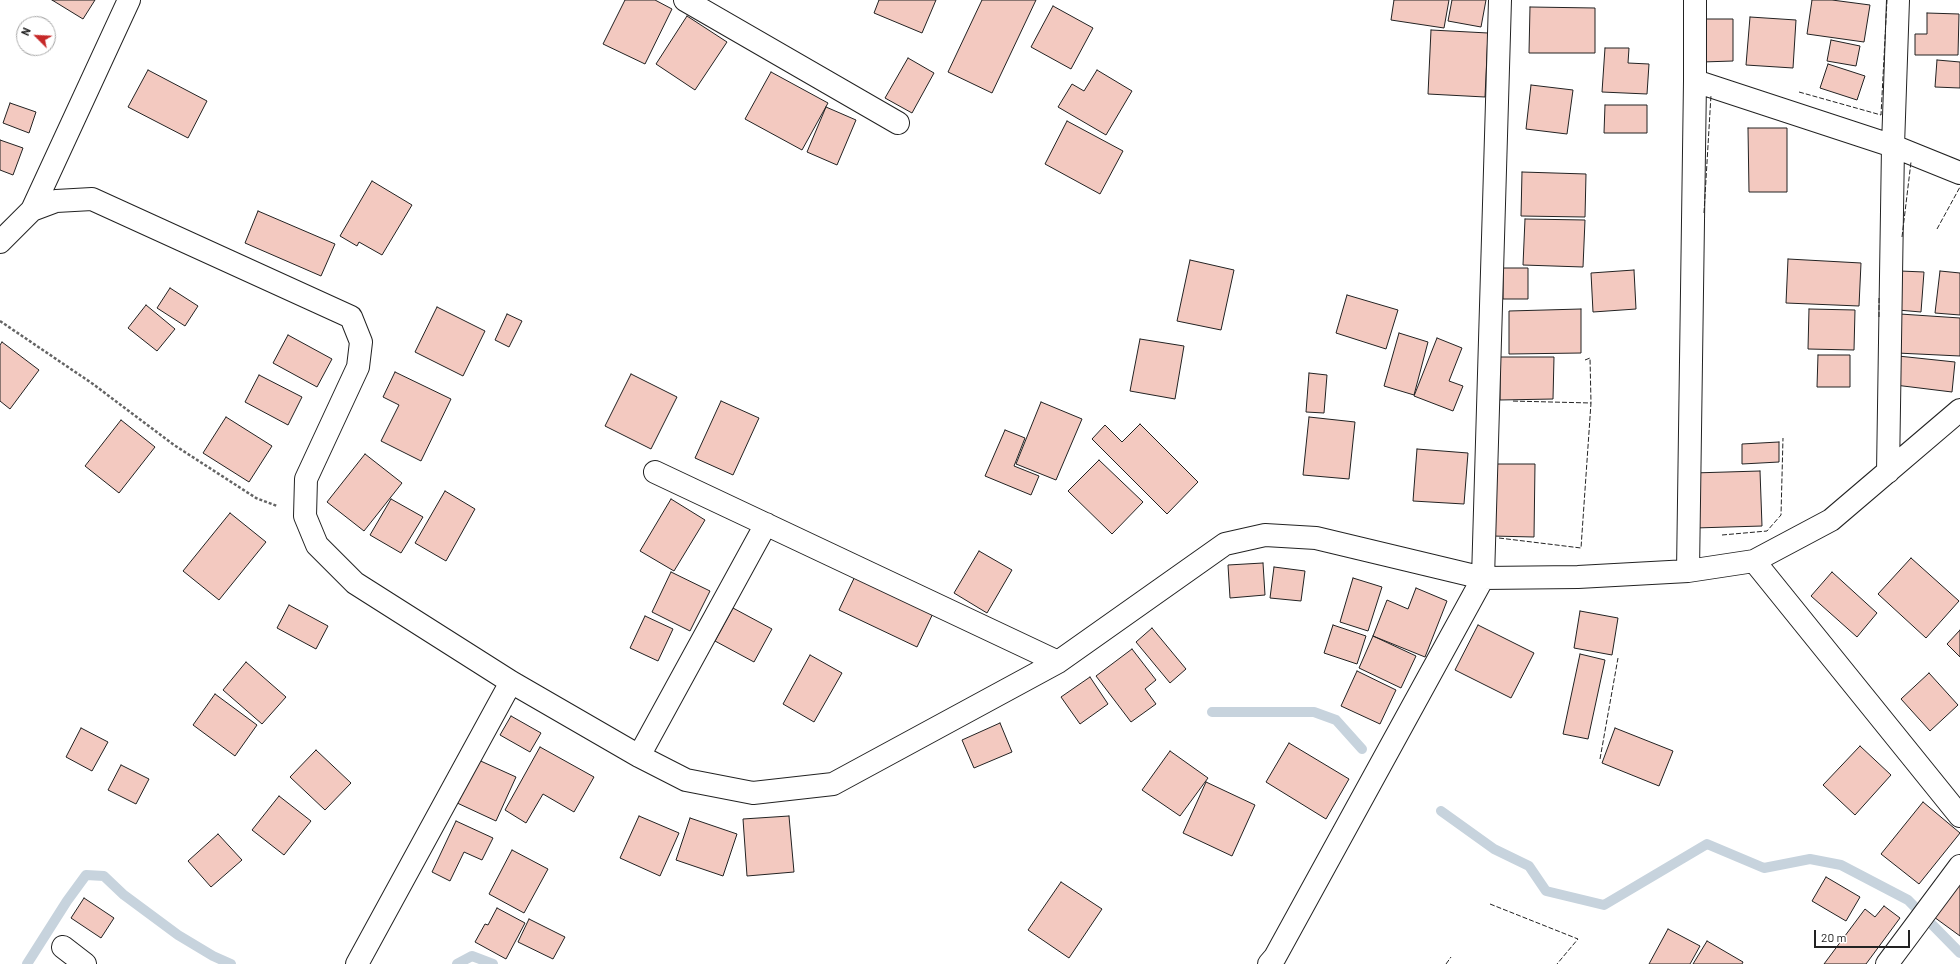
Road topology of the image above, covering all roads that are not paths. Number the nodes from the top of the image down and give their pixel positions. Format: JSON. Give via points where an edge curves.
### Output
{"nodes":[{"id":1,"x":129,"y":0,"type":"edge"},
{"id":2,"x":685,"y":0,"type":"edge"},
{"id":3,"x":1500,"y":0,"type":"edge"},
{"id":4,"x":1694,"y":0,"type":"edge"},
{"id":5,"x":1898,"y":0,"type":"edge"},
{"id":6,"x":711,"y":7,"type":"edge"},
{"id":7,"x":1695,"y":81,"type":"junction"},
{"id":8,"x":898,"y":123,"type":"dead end"},
{"id":9,"x":1893,"y":146,"type":"junction"},
{"id":10,"x":1960,"y":173,"type":"edge"},
{"id":11,"x":32,"y":210,"type":"junction"},
{"id":12,"x":0,"y":242,"type":"edge"},
{"id":13,"x":1960,"y":410,"type":"edge"},
{"id":14,"x":655,"y":472,"type":"dead end"},
{"id":15,"x":1888,"y":472,"type":"junction"},
{"id":16,"x":766,"y":524,"type":"junction"},
{"id":17,"x":1754,"y":561,"type":"junction"},
{"id":18,"x":1688,"y":571,"type":"junction"},
{"id":19,"x":1482,"y":578,"type":"junction"},
{"id":20,"x":1058,"y":662,"type":"junction"},
{"id":21,"x":511,"y":682,"type":"junction"},
{"id":22,"x":639,"y":756,"type":"junction"},
{"id":23,"x":1960,"y":816,"type":"edge"},
{"id":24,"x":1960,"y":866,"type":"edge"},
{"id":25,"x":63,"y":947,"type":"dead end"},
{"id":26,"x":1277,"y":962,"type":"edge"},
{"id":27,"x":85,"y":964,"type":"edge"},
{"id":28,"x":357,"y":964,"type":"edge"},
{"id":29,"x":1887,"y":964,"type":"edge"}],
"edges":[{"from":1,"to":11,"type":"street"},
{"from":2,"to":6,"type":"street"},
{"from":3,"to":19,"type":"street"},
{"from":4,"to":7,"type":"street"},
{"from":5,"to":9,"type":"street"},
{"from":6,"to":8,"type":"street"},
{"from":7,"to":9,"type":"street"},
{"from":7,"to":18,"type":"street"},
{"from":9,"to":10,"type":"street"},
{"from":9,"to":15,"type":"street"},
{"from":11,"to":12,"type":"street"},
{"from":11,"to":21,"type":"street","via":[[56,201],[92,199],[351,317],[361,342],[358,367],[306,479],[305,516],[317,545],[356,583]]},
{"from":13,"to":15,"type":"street"},
{"from":14,"to":16,"type":"street"},
{"from":15,"to":17,"type":"street","via":[[1830,520]]},
{"from":16,"to":20,"type":"street"},
{"from":16,"to":22,"type":"street"},
{"from":17,"to":18,"type":"street"},
{"from":17,"to":23,"type":"street"},
{"from":18,"to":19,"type":"street","via":[[1578,577]]},
{"from":19,"to":20,"type":"street","via":[[1316,538],[1265,535],[1225,544]]},
{"from":19,"to":26,"type":"street"},
{"from":20,"to":22,"type":"street","via":[[833,784],[753,793],[686,780]]},
{"from":21,"to":22,"type":"street"},
{"from":21,"to":28,"type":"street"},
{"from":24,"to":29,"type":"street"},
{"from":25,"to":27,"type":"street"}]}
